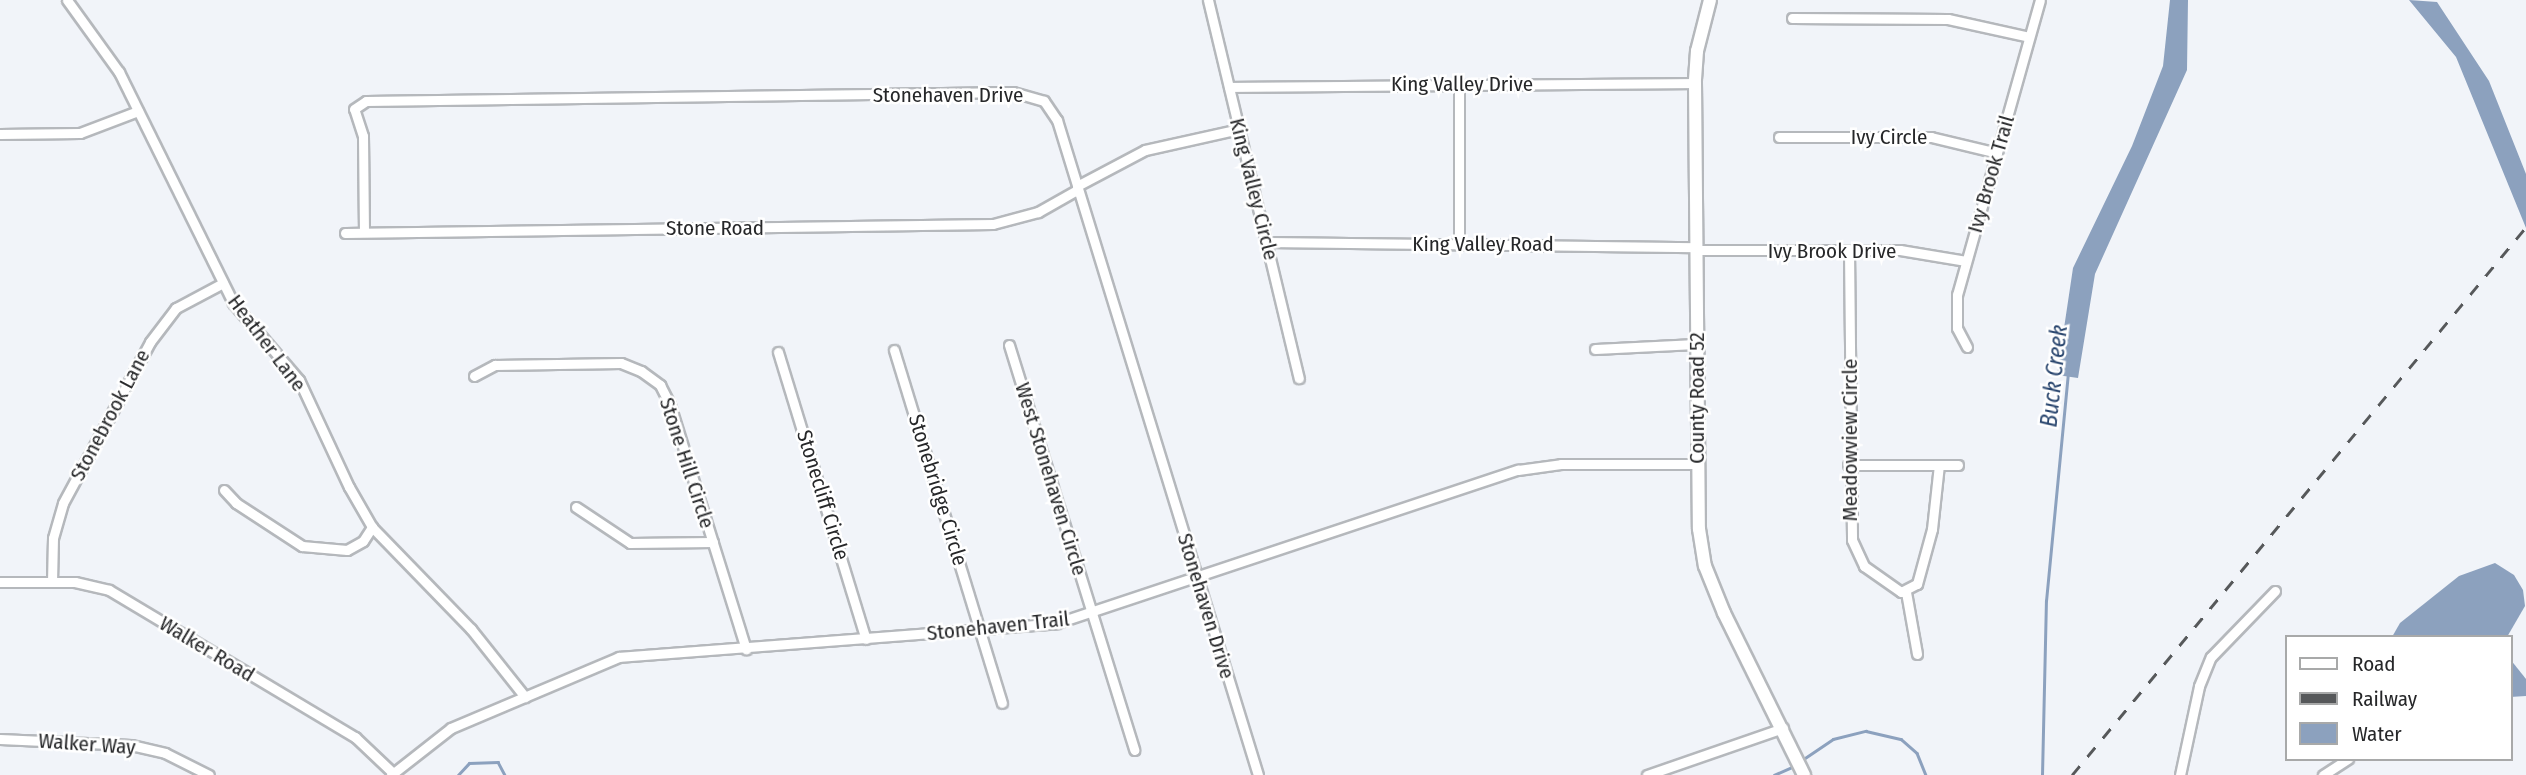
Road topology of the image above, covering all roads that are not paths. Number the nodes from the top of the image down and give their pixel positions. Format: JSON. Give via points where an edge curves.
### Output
{"nodes":[{"id":1,"x":66,"y":0,"type":"edge"},
{"id":2,"x":1208,"y":0,"type":"edge"},
{"id":3,"x":1710,"y":0,"type":"edge"},
{"id":4,"x":2040,"y":0,"type":"edge"},
{"id":5,"x":1792,"y":18,"type":"dead end"},
{"id":6,"x":2029,"y":37,"type":"junction"},
{"id":7,"x":1695,"y":83,"type":"junction"},
{"id":8,"x":1459,"y":84,"type":"junction"},
{"id":9,"x":1229,"y":87,"type":"junction"},
{"id":10,"x":138,"y":111,"type":"junction"},
{"id":11,"x":1239,"y":130,"type":"junction"},
{"id":12,"x":0,"y":134,"type":"edge"},
{"id":13,"x":1779,"y":137,"type":"dead end"},
{"id":14,"x":1997,"y":153,"type":"junction"},
{"id":15,"x":1077,"y":188,"type":"junction"},
{"id":16,"x":364,"y":232,"type":"junction"},
{"id":17,"x":345,"y":233,"type":"dead end"},
{"id":18,"x":1268,"y":242,"type":"junction"},
{"id":19,"x":1459,"y":244,"type":"junction"},
{"id":20,"x":1697,"y":249,"type":"junction"},
{"id":21,"x":1849,"y":250,"type":"junction"},
{"id":22,"x":1966,"y":261,"type":"junction"},
{"id":23,"x":223,"y":283,"type":"junction"},
{"id":24,"x":1696,"y":344,"type":"junction"},
{"id":25,"x":1009,"y":345,"type":"dead end"},
{"id":26,"x":1967,"y":347,"type":"dead end"},
{"id":27,"x":894,"y":349,"type":"dead end"},
{"id":28,"x":1595,"y":349,"type":"dead end"},
{"id":29,"x":778,"y":352,"type":"dead end"},
{"id":30,"x":474,"y":376,"type":"dead end"},
{"id":31,"x":1299,"y":378,"type":"dead end"},
{"id":32,"x":1697,"y":464,"type":"junction"},
{"id":33,"x":1848,"y":465,"type":"junction"},
{"id":34,"x":1939,"y":465,"type":"junction"},
{"id":35,"x":1958,"y":465,"type":"dead end"},
{"id":36,"x":224,"y":490,"type":"dead end"},
{"id":37,"x":576,"y":507,"type":"dead end"},
{"id":38,"x":372,"y":527,"type":"junction"},
{"id":39,"x":713,"y":542,"type":"junction"},
{"id":40,"x":1198,"y":578,"type":"junction"},
{"id":41,"x":0,"y":582,"type":"edge"},
{"id":42,"x":52,"y":582,"type":"junction"},
{"id":43,"x":2275,"y":590,"type":"dead end"},
{"id":44,"x":1906,"y":592,"type":"junction"},
{"id":45,"x":1092,"y":614,"type":"junction"},
{"id":46,"x":979,"y":631,"type":"junction"},
{"id":47,"x":866,"y":639,"type":"junction"},
{"id":48,"x":746,"y":649,"type":"junction"},
{"id":49,"x":1917,"y":654,"type":"dead end"},
{"id":50,"x":525,"y":697,"type":"junction"},
{"id":51,"x":1002,"y":703,"type":"dead end"},
{"id":52,"x":1783,"y":728,"type":"junction"},
{"id":53,"x":0,"y":739,"type":"edge"},
{"id":54,"x":1134,"y":750,"type":"dead end"},
{"id":55,"x":2345,"y":761,"type":"edge"},
{"id":56,"x":392,"y":774,"type":"edge"},
{"id":57,"x":209,"y":775,"type":"edge"},
{"id":58,"x":1258,"y":775,"type":"edge"},
{"id":59,"x":1647,"y":775,"type":"edge"},
{"id":60,"x":1804,"y":775,"type":"edge"},
{"id":61,"x":2180,"y":775,"type":"edge"},
{"id":62,"x":2323,"y":775,"type":"edge"}],
"edges":[{"from":1,"to":10,"type":"street","name":"Heather Lane","via":[[119,72]]},
{"from":2,"to":9,"type":"street","name":"King Valley Circle"},
{"from":3,"to":7,"type":"street","name":"County Road 52","via":[[1697,51]]},
{"from":4,"to":6,"type":"street","name":"Ivy Brook Trail"},
{"from":5,"to":6,"type":"street","via":[[1948,19]]},
{"from":6,"to":14,"type":"street","name":"Ivy Brook Trail"},
{"from":7,"to":8,"type":"street","name":"King Valley Drive"},
{"from":7,"to":20,"type":"street","name":"County Road 52"},
{"from":8,"to":9,"type":"street","name":"King Valley Drive"},
{"from":8,"to":19,"type":"street"},
{"from":9,"to":11,"type":"street","name":"King Valley Circle"},
{"from":10,"to":12,"type":"street","via":[[80,133]]},
{"from":10,"to":23,"type":"street","name":"Heather Lane"},
{"from":11,"to":15,"type":"street","name":"Stone Road","via":[[1145,150]]},
{"from":11,"to":18,"type":"street","name":"King Valley Circle"},
{"from":13,"to":14,"type":"street","name":"Ivy Circle","via":[[1931,137]]},
{"from":14,"to":22,"type":"street","name":"Ivy Brook Trail"},
{"from":15,"to":16,"type":"street","name":"Stone Road","via":[[1038,212],[993,224]]},
{"from":15,"to":16,"type":"street","name":"Stonehaven Drive","via":[[1050,108],[1038,97],[1021,93],[366,100],[354,108],[363,136]]},
{"from":15,"to":40,"type":"street","name":"Stonehaven Drive"},
{"from":16,"to":17,"type":"street","name":"Stone Road"},
{"from":18,"to":19,"type":"street","name":"King Valley Road"},
{"from":18,"to":31,"type":"street","name":"King Valley Circle"},
{"from":19,"to":20,"type":"street","name":"King Valley Road"},
{"from":20,"to":21,"type":"street","name":"Ivy Brook Drive"},
{"from":20,"to":24,"type":"street","name":"County Road 52"},
{"from":21,"to":22,"type":"street","name":"Ivy Brook Drive","via":[[1919,251]]},
{"from":21,"to":33,"type":"street","name":"Meadowview Circle"},
{"from":22,"to":26,"type":"street","name":"Ivy Brook Trail","via":[[1956,313],[1958,333]]},
{"from":23,"to":38,"type":"street","name":"Heather Lane","via":[[243,318],[299,380]]},
{"from":23,"to":42,"type":"street","name":"Stonebrook Lane","via":[[176,308],[150,342],[63,503],[53,538]]},
{"from":24,"to":28,"type":"street"},
{"from":24,"to":32,"type":"street","name":"County Road 52"},
{"from":25,"to":45,"type":"street","name":"West Stonehaven Circle"},
{"from":27,"to":46,"type":"street","name":"Stonebridge Circle"},
{"from":29,"to":47,"type":"street","name":"Stonecliff Circle"},
{"from":30,"to":39,"type":"street","name":"Stone Hill Circle","via":[[495,365],[602,363],[627,364],[651,377],[670,405]]},
{"from":32,"to":40,"type":"street","name":"Stonehaven Trail","via":[[1561,464],[1517,470]]},
{"from":32,"to":52,"type":"street","name":"County Road 52","via":[[1699,528],[1706,566],[1724,613]]},
{"from":33,"to":34,"type":"street"},
{"from":33,"to":44,"type":"street","name":"Meadowview Circle","via":[[1850,527],[1857,554],[1873,575]]},
{"from":34,"to":35,"type":"street"},
{"from":34,"to":44,"type":"street","via":[[1927,548],[1917,584]]},
{"from":36,"to":38,"type":"street","via":[[302,547],[347,550],[363,541]]},
{"from":37,"to":39,"type":"street","via":[[630,543]]},
{"from":38,"to":50,"type":"street","name":"Heather Lane","via":[[471,629]]},
{"from":39,"to":48,"type":"street","name":"Stone Hill Circle"},
{"from":40,"to":45,"type":"street","name":"Stonehaven Trail"},
{"from":40,"to":58,"type":"street","name":"Stonehaven Drive"},
{"from":41,"to":42,"type":"street","name":"Walker Road"},
{"from":42,"to":56,"type":"street","name":"Walker Road","via":[[91,584],[108,590],[355,737]]},
{"from":43,"to":61,"type":"street","via":[[2211,657],[2199,686]]},
{"from":44,"to":49,"type":"street"},
{"from":45,"to":46,"type":"street","name":"Stonehaven Trail","via":[[1057,623]]},
{"from":45,"to":54,"type":"street","name":"West Stonehaven Circle"},
{"from":46,"to":47,"type":"street","name":"Stonehaven Trail"},
{"from":46,"to":51,"type":"street","name":"Stonebridge Circle"},
{"from":47,"to":48,"type":"street","name":"Stonehaven Trail"},
{"from":48,"to":50,"type":"street","name":"Stonehaven Trail","via":[[619,657]]},
{"from":50,"to":56,"type":"street","name":"Stonehaven Trail","via":[[434,737]]},
{"from":52,"to":59,"type":"street"},
{"from":52,"to":60,"type":"street","name":"County Road 52"},
{"from":53,"to":57,"type":"street","name":"Walker Way","via":[[131,745],[165,753]]},
{"from":55,"to":62,"type":"street"}]}
